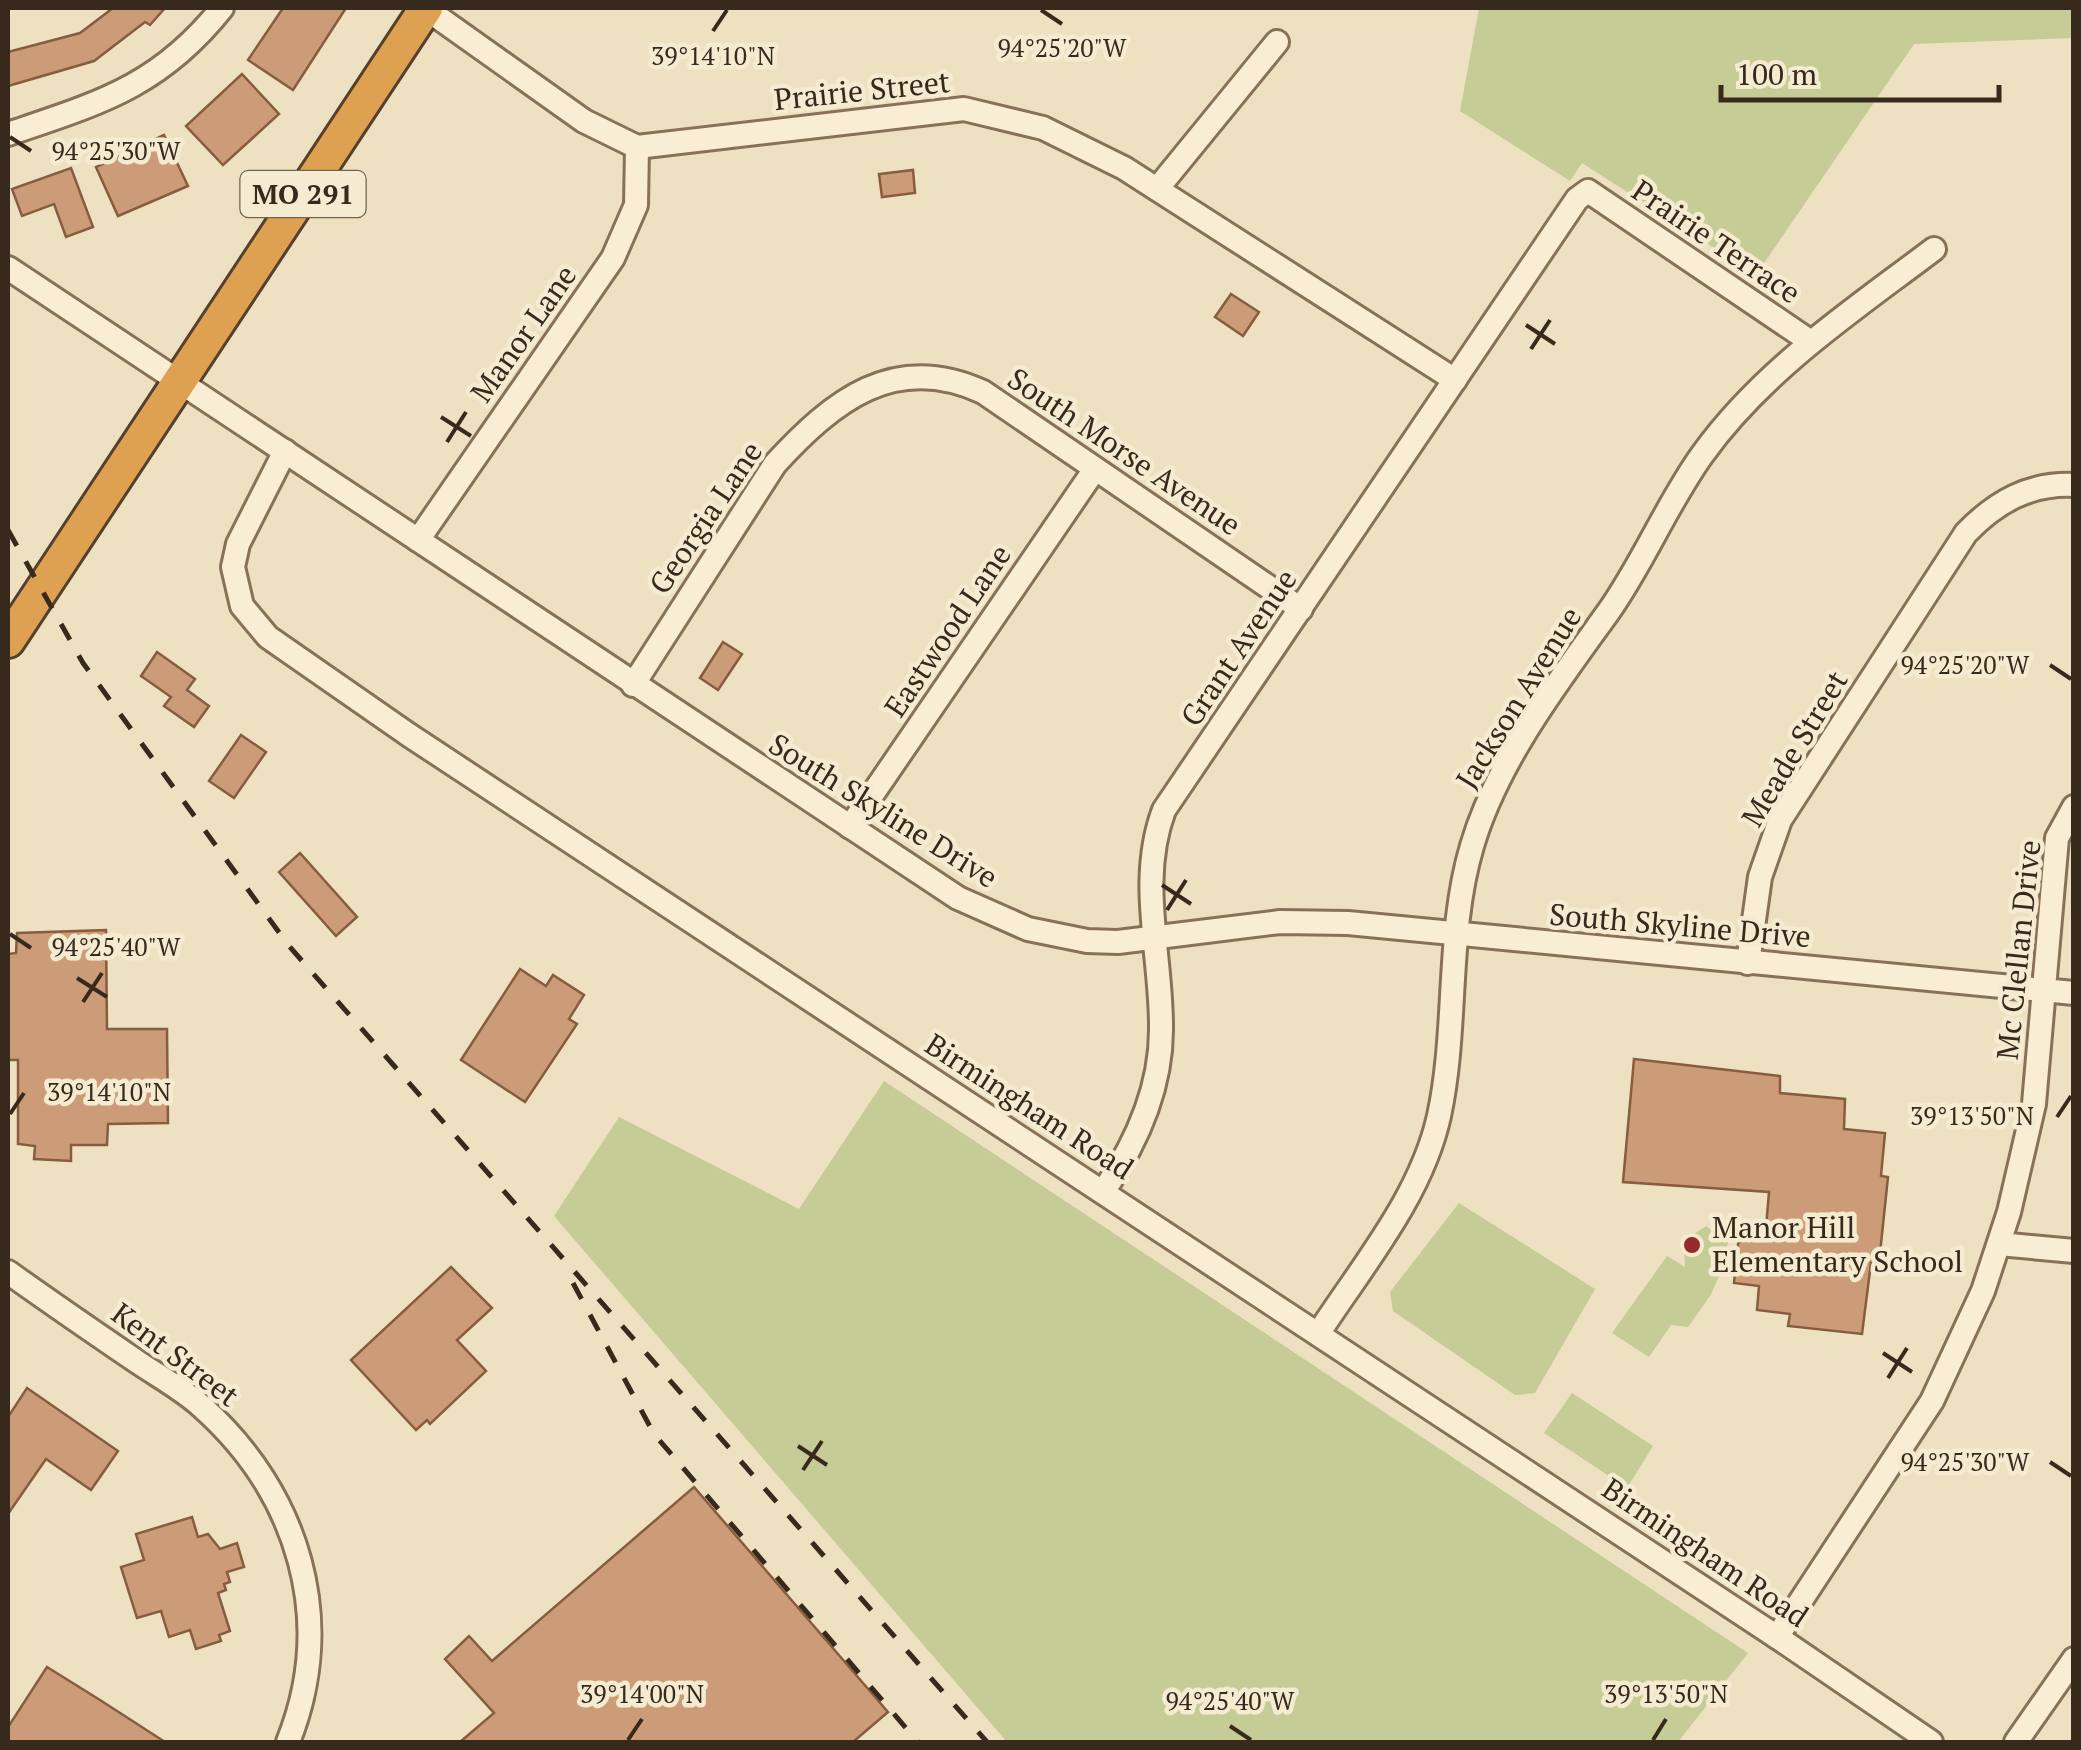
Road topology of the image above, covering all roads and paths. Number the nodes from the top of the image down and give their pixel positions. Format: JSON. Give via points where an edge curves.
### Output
{"nodes":[{"id":1,"x":222,"y":8,"type":"edge"},
{"id":2,"x":426,"y":8,"type":"edge"},
{"id":3,"x":1277,"y":42,"type":"dead end"},
{"id":4,"x":8,"y":134,"type":"edge"},
{"id":5,"x":637,"y":147,"type":"junction"},
{"id":6,"x":1157,"y":189,"type":"junction"},
{"id":7,"x":1588,"y":191,"type":"joint"},
{"id":8,"x":1934,"y":250,"type":"dead end"},
{"id":9,"x":8,"y":268,"type":"edge"},
{"id":10,"x":1811,"y":342,"type":"junction"},
{"id":11,"x":900,"y":377,"type":"joint"},
{"id":12,"x":180,"y":380,"type":"junction"},
{"id":13,"x":1455,"y":380,"type":"junction"},
{"id":14,"x":286,"y":451,"type":"junction"},
{"id":15,"x":1095,"y":468,"type":"junction"},
{"id":16,"x":2074,"y":485,"type":"edge"},
{"id":17,"x":418,"y":540,"type":"junction"},
{"id":18,"x":1301,"y":609,"type":"junction"},
{"id":19,"x":8,"y":641,"type":"edge"},
{"id":20,"x":633,"y":685,"type":"junction"},
{"id":21,"x":2074,"y":807,"type":"edge"},
{"id":22,"x":850,"y":827,"type":"junction"},
{"id":23,"x":1458,"y":935,"type":"junction"},
{"id":24,"x":1155,"y":936,"type":"junction"},
{"id":25,"x":1748,"y":963,"type":"junction"},
{"id":26,"x":2044,"y":991,"type":"junction"},
{"id":27,"x":2074,"y":994,"type":"edge"},
{"id":28,"x":1103,"y":1192,"type":"junction"},
{"id":29,"x":2000,"y":1244,"type":"junction"},
{"id":30,"x":2074,"y":1251,"type":"edge"},
{"id":31,"x":8,"y":1272,"type":"edge"},
{"id":32,"x":1318,"y":1334,"type":"junction"},
{"id":33,"x":1777,"y":1636,"type":"junction"},
{"id":34,"x":2074,"y":1658,"type":"edge"},
{"id":35,"x":288,"y":1742,"type":"edge"},
{"id":36,"x":1931,"y":1742,"type":"edge"},
{"id":37,"x":2016,"y":1742,"type":"edge"}],
"edges":[{"from":1,"to":4,"type":"street","via":[[140,85]]},
{"from":2,"to":5,"type":"street","via":[[596,129]]},
{"from":2,"to":12,"type":"highway","number":"MO 291"},
{"from":3,"to":6,"type":"street"},
{"from":5,"to":6,"type":"street","name":"Prairie Street","via":[[964,109],[1043,128]]},
{"from":5,"to":17,"type":"street","name":"Manor Lane","via":[[636,206],[613,258]]},
{"from":6,"to":13,"type":"street","name":"Prairie Street"},
{"from":7,"to":10,"type":"street","name":"Prairie Terrace"},
{"from":7,"to":13,"type":"street","name":"Grant Avenue"},
{"from":8,"to":10,"type":"street","name":"Jackson Avenue"},
{"from":9,"to":12,"type":"street","name":"South Skyline Drive"},
{"from":10,"to":23,"type":"street","name":"Jackson Avenue","via":[[1748,399],[1701,456],[1500,778],[1472,846]]},
{"from":11,"to":15,"type":"street","name":"South Morse Avenue","via":[[945,379],[983,392]]},
{"from":11,"to":20,"type":"street","name":"Georgia Lane","via":[[851,397],[775,464]]},
{"from":12,"to":14,"type":"street","name":"South Skyline Drive"},
{"from":12,"to":19,"type":"highway","number":"MO 291"},
{"from":13,"to":18,"type":"street","name":"Grant Avenue"},
{"from":14,"to":17,"type":"street","name":"South Skyline Drive"},
{"from":14,"to":28,"type":"street","name":"Birmingham Road","via":[[238,544],[234,567],[242,606],[268,637]]},
{"from":15,"to":18,"type":"street","name":"South Morse Avenue"},
{"from":15,"to":22,"type":"street","name":"Eastwood Lane"},
{"from":16,"to":25,"type":"street","name":"Meade Street","via":[[2019,494],[1966,533],[1780,820],[1760,877]]},
{"from":17,"to":20,"type":"street","name":"South Skyline Drive"},
{"from":18,"to":24,"type":"street","name":"Grant Avenue","via":[[1164,810],[1151,856]]},
{"from":20,"to":22,"type":"street","name":"South Skyline Drive"},
{"from":21,"to":26,"type":"street","name":"Mc Clellan Drive","via":[[2057,838]]},
{"from":22,"to":24,"type":"street","name":"South Skyline Drive","via":[[958,898],[1028,929],[1088,941]]},
{"from":23,"to":24,"type":"street","name":"South Skyline Drive","via":[[1280,922]]},
{"from":23,"to":25,"type":"street","name":"South Skyline Drive"},
{"from":23,"to":32,"type":"street","name":"Jackson Avenue","via":[[1444,1089],[1430,1146],[1406,1200]]},
{"from":24,"to":28,"type":"street","name":"Grant Avenue","via":[[1161,1030],[1153,1090],[1133,1144]]},
{"from":25,"to":26,"type":"street","name":"South Skyline Drive"},
{"from":26,"to":27,"type":"street","name":"South Skyline Drive"},
{"from":26,"to":29,"type":"street","name":"Mc Clellan Drive","via":[[2034,1104]]},
{"from":28,"to":32,"type":"street","name":"Birmingham Road"},
{"from":29,"to":30,"type":"street"},
{"from":29,"to":33,"type":"street","name":"Mc Clellan Drive","via":[[1932,1402]]},
{"from":31,"to":35,"type":"street","name":"Kent Street","via":[[200,1405],[265,1481],[302,1560],[311,1616],[309,1671]]},
{"from":32,"to":33,"type":"street","name":"Birmingham Road"},
{"from":33,"to":36,"type":"street","name":"Birmingham Road"},
{"from":34,"to":37,"type":"street"}]}
